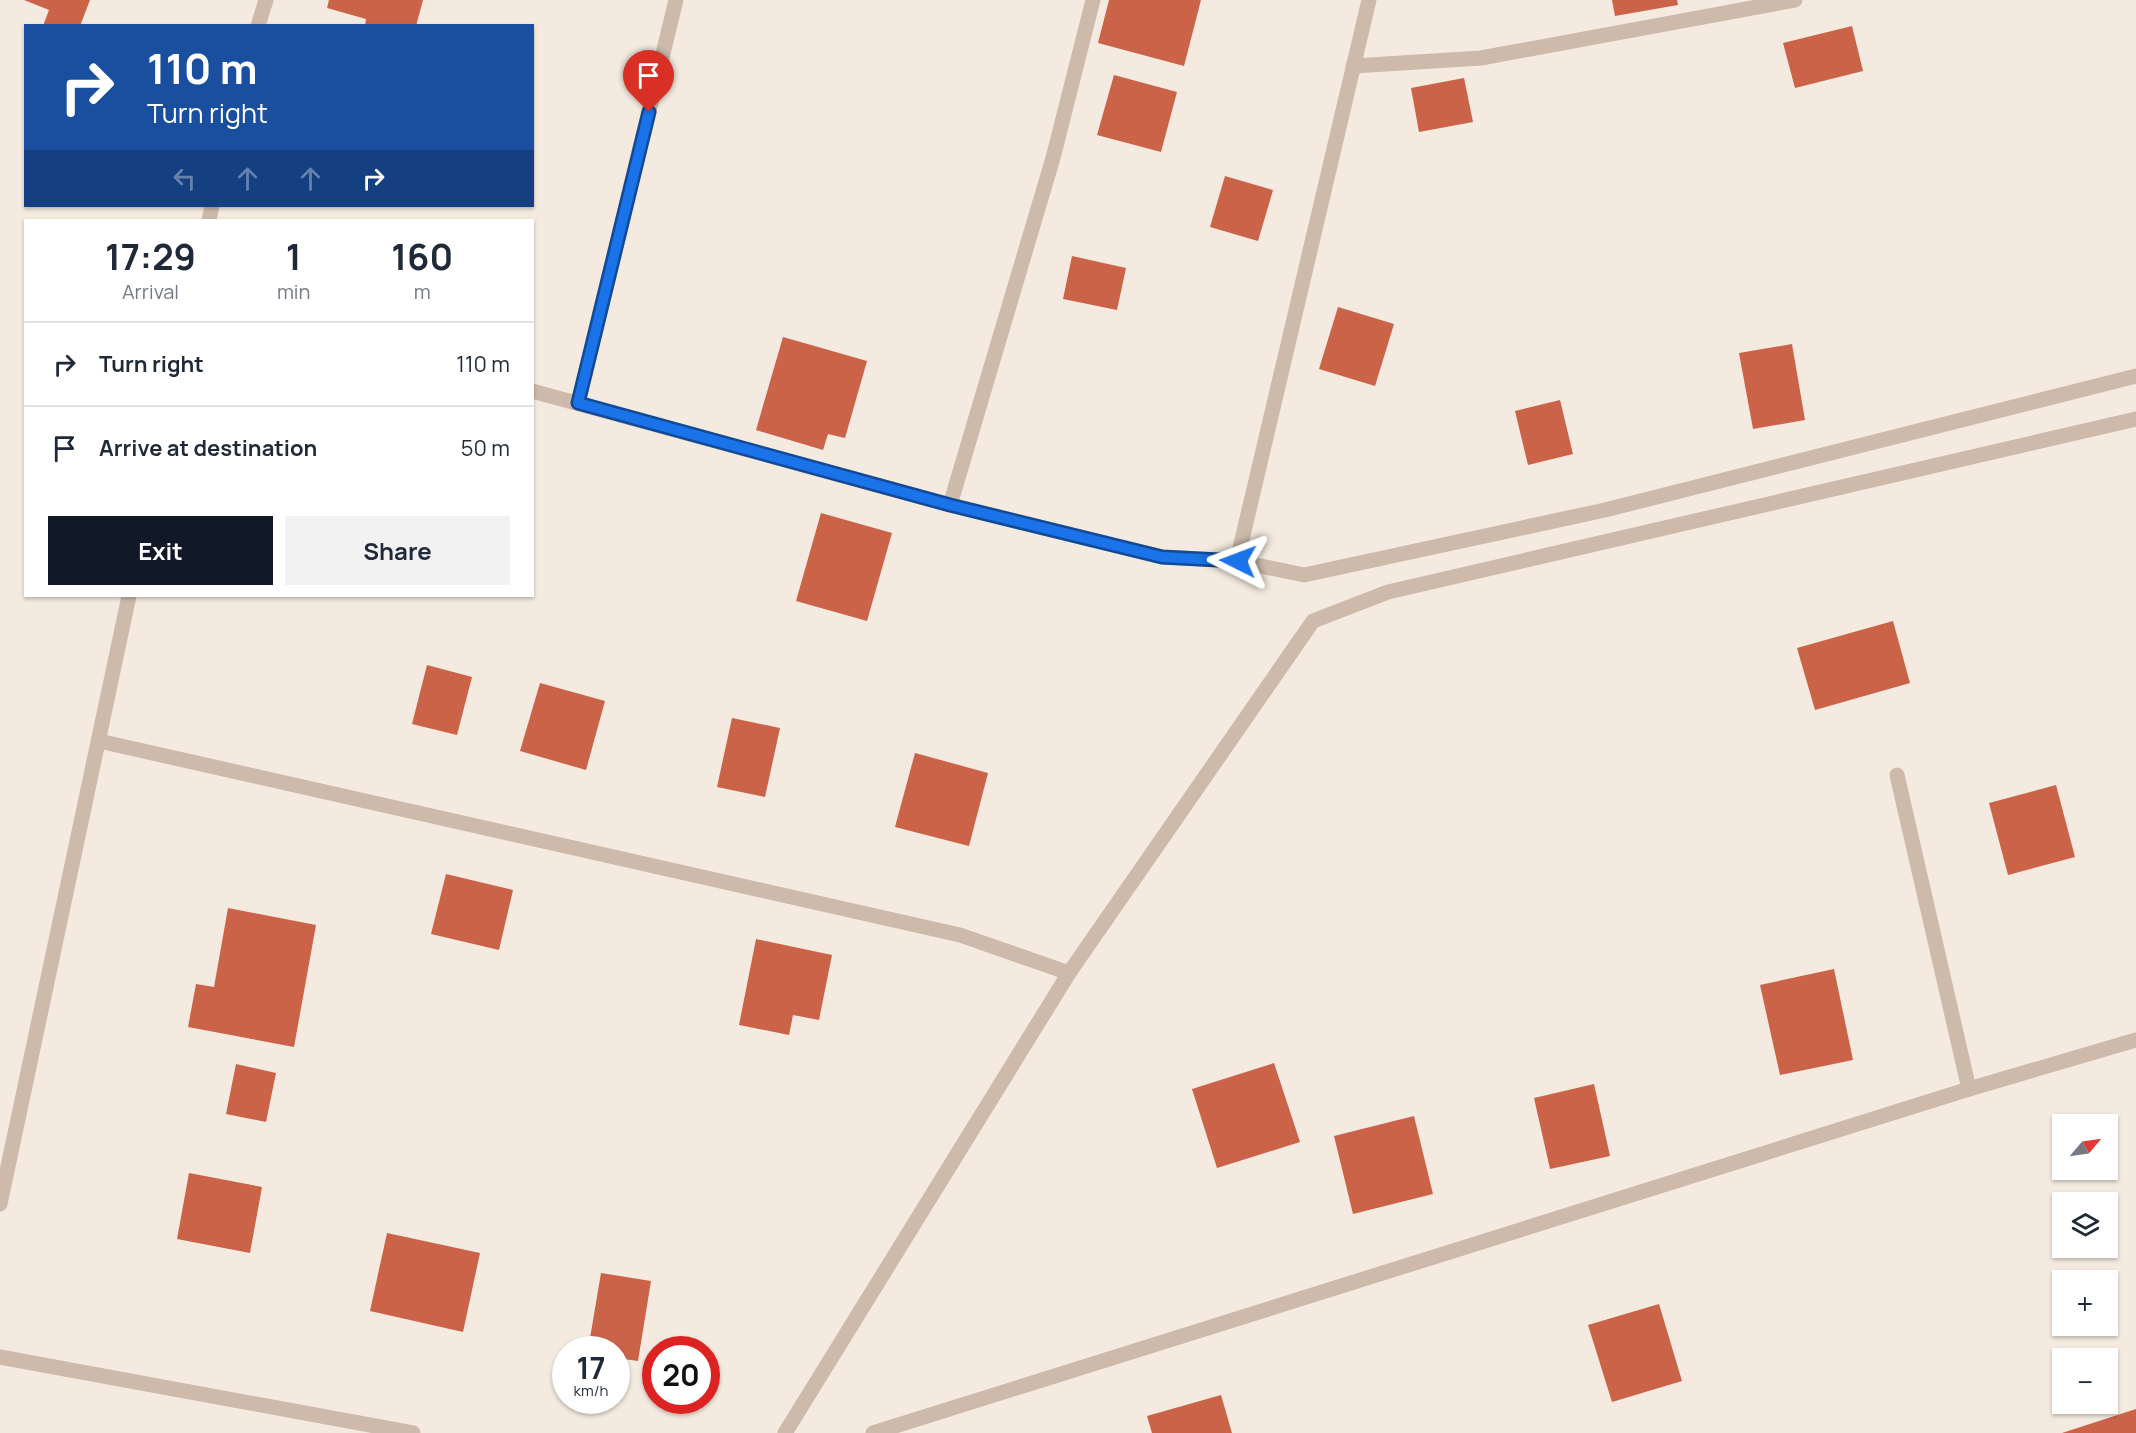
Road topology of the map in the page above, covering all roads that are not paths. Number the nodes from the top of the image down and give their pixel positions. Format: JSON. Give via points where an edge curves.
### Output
{"nodes":[{"id":1,"x":266,"y":0,"type":"edge"},
{"id":2,"x":676,"y":0,"type":"edge"},
{"id":3,"x":1093,"y":0,"type":"edge"},
{"id":4,"x":1369,"y":0,"type":"edge"},
{"id":5,"x":1795,"y":0,"type":"edge"},
{"id":6,"x":259,"y":24,"type":"edge"},
{"id":7,"x":1353,"y":66,"type":"junction"},
{"id":8,"x":2136,"y":376,"type":"edge"},
{"id":9,"x":534,"y":392,"type":"edge"},
{"id":10,"x":578,"y":403,"type":"junction"},
{"id":11,"x":2136,"y":419,"type":"edge"},
{"id":12,"x":950,"y":505,"type":"junction"},
{"id":13,"x":1238,"y":561,"type":"junction"},
{"id":14,"x":129,"y":597,"type":"edge"},
{"id":15,"x":99,"y":741,"type":"junction"},
{"id":16,"x":1897,"y":775,"type":"dead end"},
{"id":17,"x":1069,"y":974,"type":"junction"},
{"id":18,"x":2136,"y":1040,"type":"edge"},
{"id":19,"x":1968,"y":1089,"type":"junction"},
{"id":20,"x":0,"y":1204,"type":"edge"},
{"id":21,"x":0,"y":1357,"type":"edge"},
{"id":22,"x":413,"y":1433,"type":"edge"},
{"id":23,"x":785,"y":1433,"type":"edge"},
{"id":24,"x":873,"y":1433,"type":"edge"}],
"edges":[{"from":1,"to":6,"type":"lane"},
{"from":2,"to":10,"type":"lane"},
{"from":3,"to":12,"type":"lane","via":[[1053,158]]},
{"from":4,"to":7,"type":"lane"},
{"from":5,"to":7,"type":"lane","via":[[1481,58]]},
{"from":7,"to":13,"type":"lane"},
{"from":8,"to":13,"type":"lane","via":[[1605,510],[1304,575]]},
{"from":9,"to":10,"type":"lane"},
{"from":10,"to":12,"type":"lane"},
{"from":11,"to":17,"type":"lane","via":[[1388,592],[1313,621]]},
{"from":12,"to":13,"type":"lane","via":[[1162,557]]},
{"from":14,"to":15,"type":"lane"},
{"from":15,"to":17,"type":"lane","via":[[960,935]]},
{"from":15,"to":20,"type":"lane"},
{"from":16,"to":19,"type":"lane"},
{"from":17,"to":23,"type":"lane"},
{"from":18,"to":19,"type":"lane"},
{"from":19,"to":24,"type":"lane"},
{"from":21,"to":22,"type":"lane"}]}
